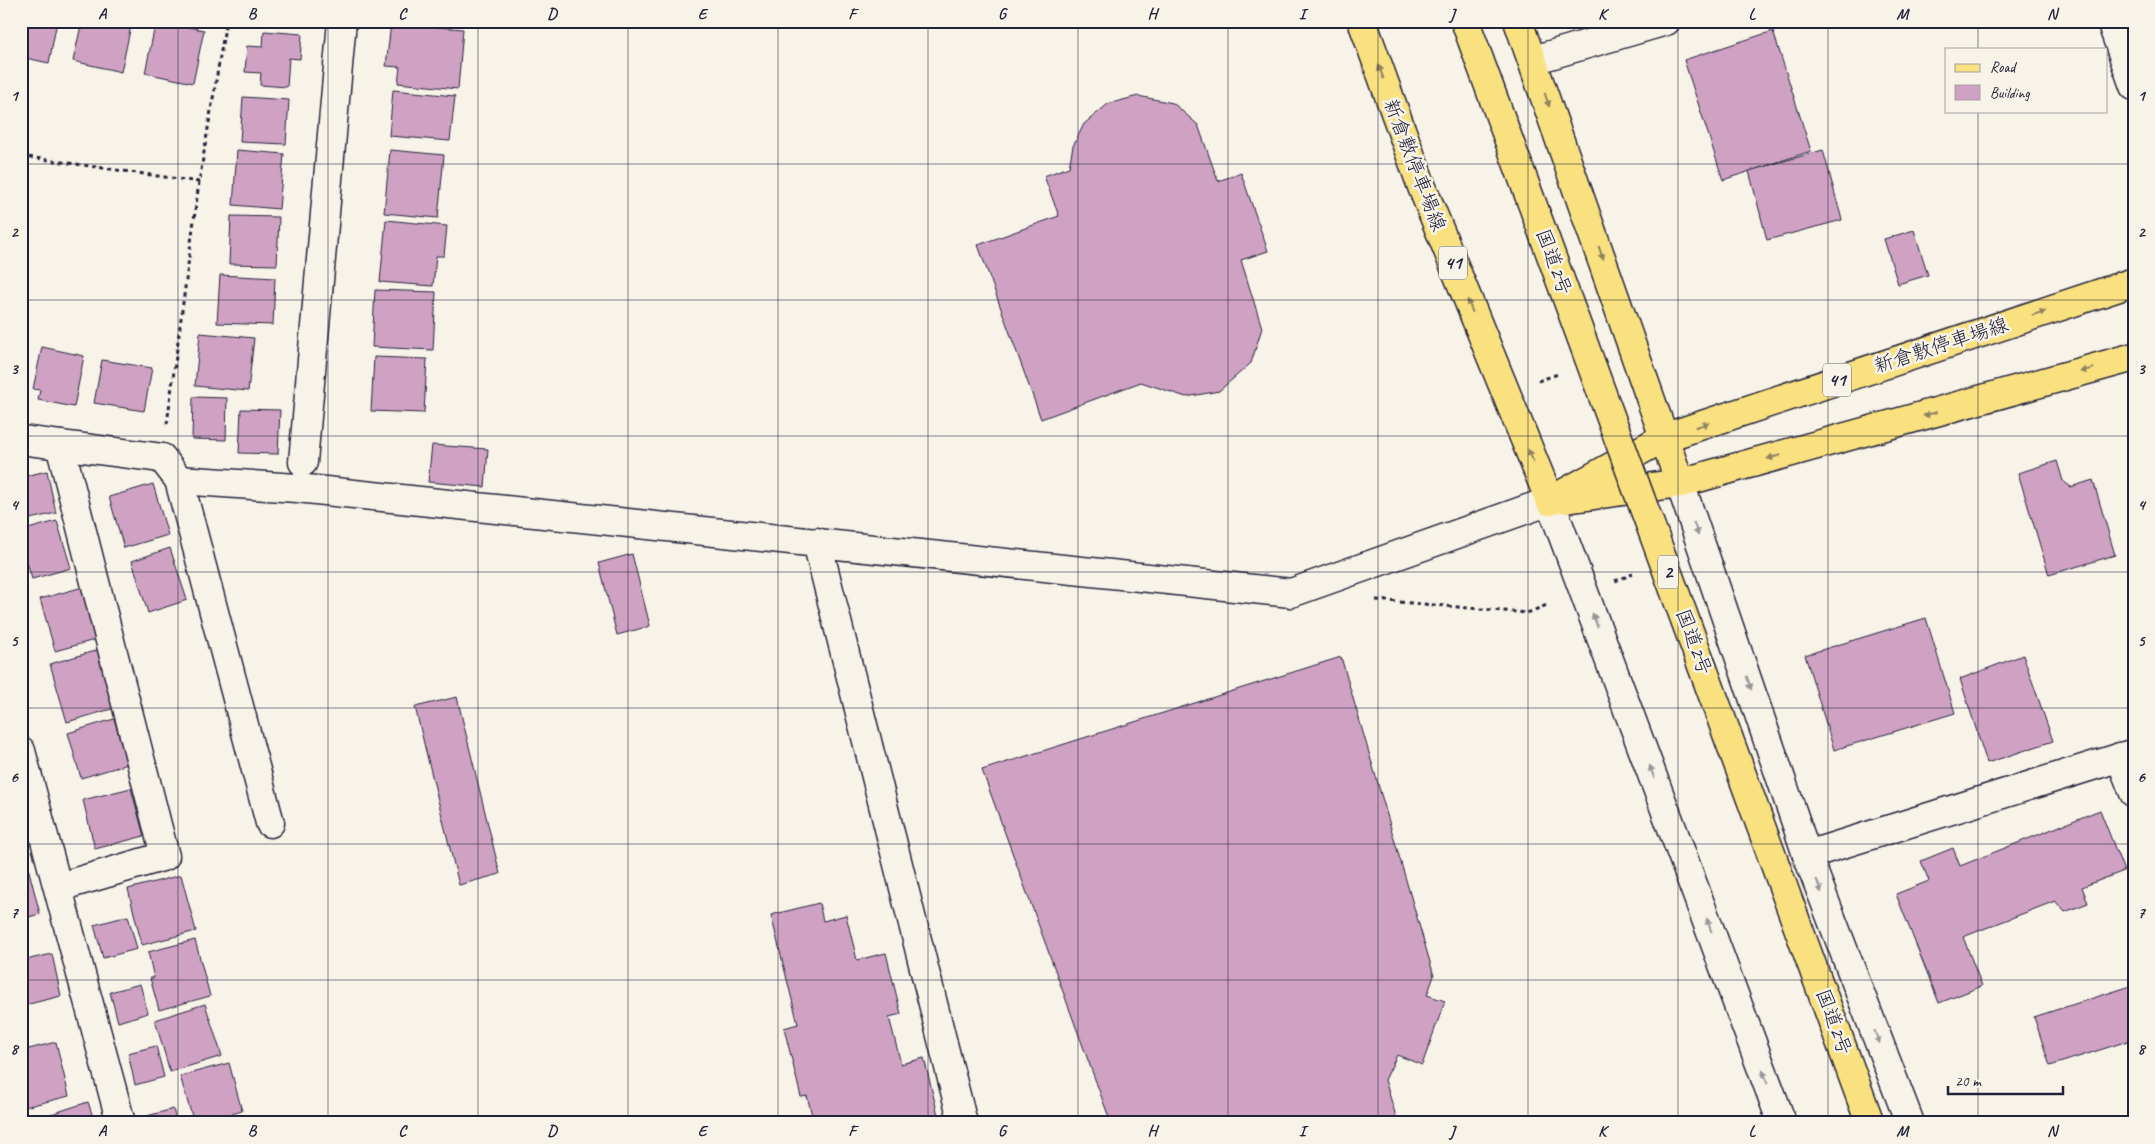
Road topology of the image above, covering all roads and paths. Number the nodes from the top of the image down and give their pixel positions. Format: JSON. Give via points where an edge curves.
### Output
{"nodes":[{"id":1,"x":226,"y":21,"type":"edge"},
{"id":2,"x":342,"y":21,"type":"edge"},
{"id":3,"x":1362,"y":21,"type":"edge"},
{"id":4,"x":1465,"y":21,"type":"edge"},
{"id":5,"x":1518,"y":21,"type":"edge"},
{"id":6,"x":1666,"y":21,"type":"edge"},
{"id":7,"x":2111,"y":21,"type":"edge"},
{"id":8,"x":1533,"y":60,"type":"junction"},
{"id":9,"x":2134,"y":86,"type":"edge"},
{"id":10,"x":21,"y":156,"type":"edge"},
{"id":11,"x":199,"y":182,"type":"junction"},
{"id":12,"x":2134,"y":282,"type":"edge"},
{"id":13,"x":2134,"y":357,"type":"edge"},
{"id":14,"x":1663,"y":438,"type":"junction"},
{"id":15,"x":21,"y":440,"type":"edge"},
{"id":16,"x":60,"y":444,"type":"junction"},
{"id":17,"x":162,"y":458,"type":"junction"},
{"id":18,"x":303,"y":462,"type":"dead end"},
{"id":19,"x":179,"y":480,"type":"junction"},
{"id":20,"x":1680,"y":483,"type":"junction"},
{"id":21,"x":1550,"y":501,"type":"junction"},
{"id":22,"x":816,"y":542,"type":"junction"},
{"id":23,"x":1368,"y":599,"type":"dead end"},
{"id":24,"x":1547,"y":605,"type":"dead end"},
{"id":25,"x":21,"y":751,"type":"edge"},
{"id":26,"x":2127,"y":755,"type":"edge"},
{"id":27,"x":2134,"y":793,"type":"edge"},
{"id":28,"x":270,"y":823,"type":"dead end"},
{"id":29,"x":1807,"y":855,"type":"junction"},
{"id":30,"x":59,"y":887,"type":"junction"},
{"id":31,"x":121,"y":1123,"type":"edge"},
{"id":32,"x":963,"y":1123,"type":"edge"},
{"id":33,"x":1782,"y":1123,"type":"edge"},
{"id":34,"x":1870,"y":1123,"type":"edge"},
{"id":35,"x":1910,"y":1123,"type":"edge"}],
"edges":[{"from":1,"to":11,"type":"path"},
{"from":2,"to":18,"type":"street"},
{"from":21,"to":3,"type":"main road","name":"新倉敷停車場線","number":"41","one_way":true,"via":[[1426,196]]},
{"from":4,"to":34,"type":"main road","name":"国道2号","number":"2","bridge":true},
{"from":5,"to":8,"type":"main road"},
{"from":6,"to":8,"type":"street"},
{"from":7,"to":9,"type":"street"},
{"from":8,"to":14,"type":"main road","one_way":true},
{"from":10,"to":11,"type":"path"},
{"from":11,"to":17,"type":"path"},
{"from":14,"to":12,"type":"main road","name":"新倉敷停車場線","number":"41","one_way":true},
{"from":13,"to":20,"type":"main road","one_way":true},
{"from":14,"to":20,"type":"main road"},
{"from":14,"to":21,"type":"main road","name":"新倉敷停車場線","number":"41"},
{"from":15,"to":16,"type":"street"},
{"from":16,"to":17,"type":"street"},
{"from":16,"to":30,"type":"street","via":[[165,856]]},
{"from":17,"to":19,"type":"street"},
{"from":19,"to":22,"type":"street","via":[[297,488]]},
{"from":19,"to":28,"type":"street"},
{"from":20,"to":21,"type":"main road"},
{"from":20,"to":29,"type":"street","one_way":true},
{"from":21,"to":22,"type":"street","via":[[1291,593]]},
{"from":33,"to":21,"type":"street","one_way":true},
{"from":22,"to":32,"type":"street"},
{"from":23,"to":24,"type":"path","via":[[1527,613]]},
{"from":25,"to":30,"type":"street"},
{"from":26,"to":27,"type":"street"},
{"from":26,"to":29,"type":"street"},
{"from":29,"to":35,"type":"street","one_way":true},
{"from":30,"to":31,"type":"street"}]}
